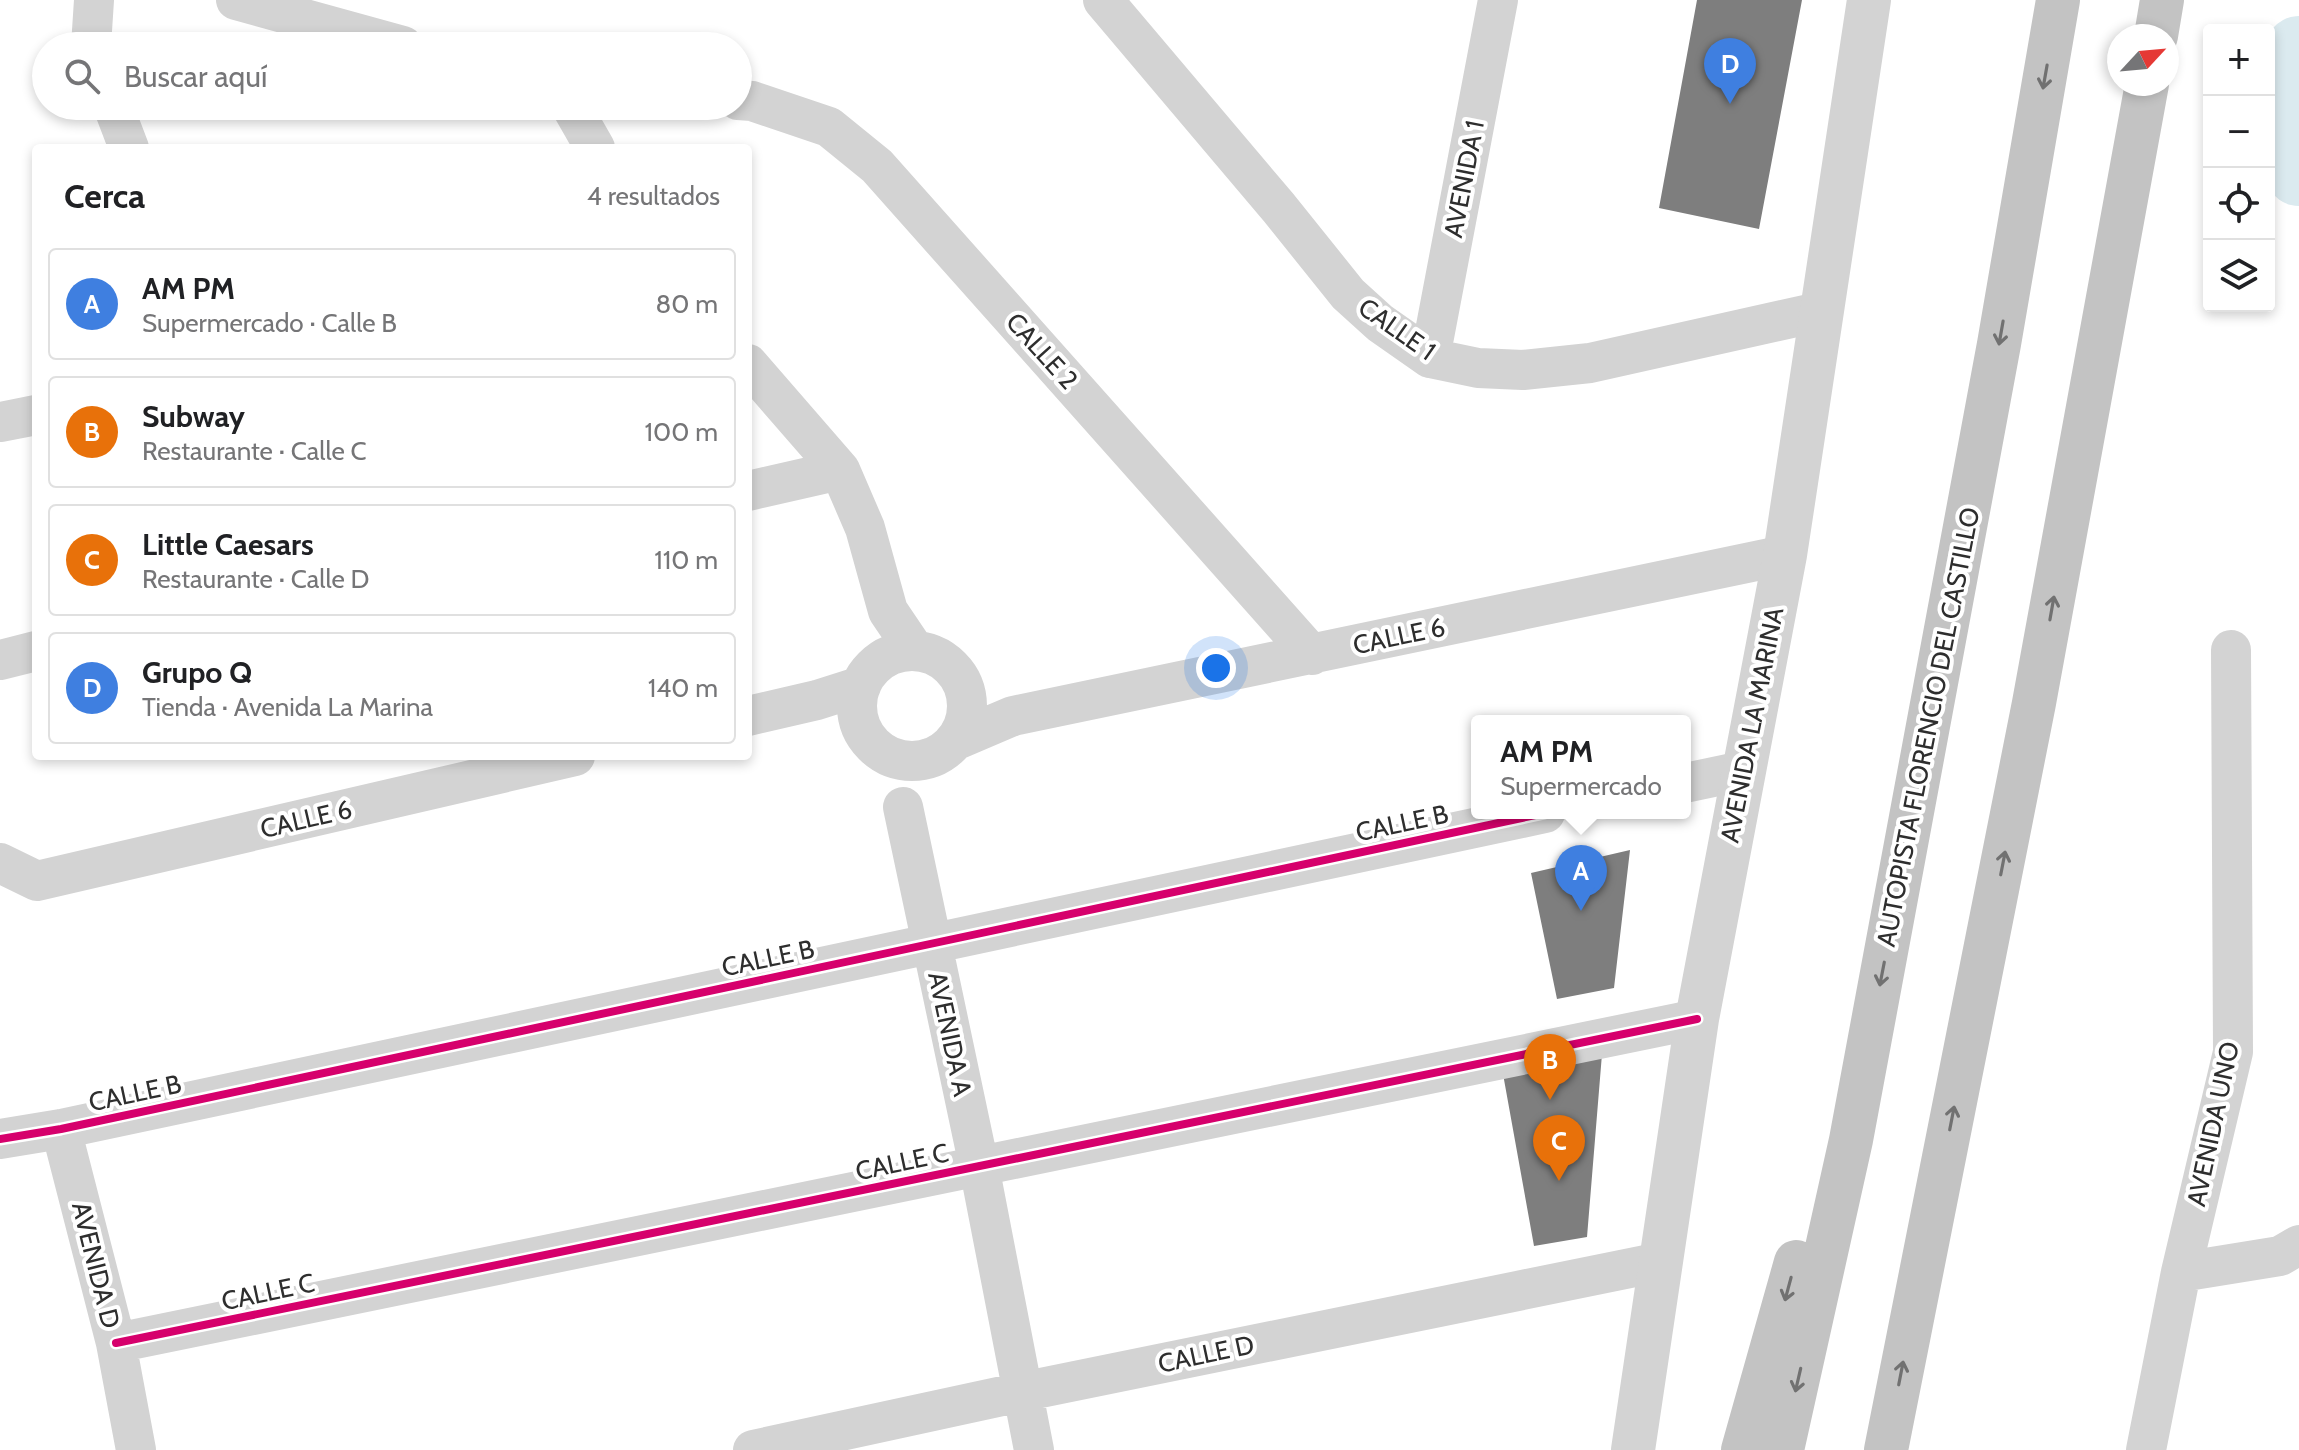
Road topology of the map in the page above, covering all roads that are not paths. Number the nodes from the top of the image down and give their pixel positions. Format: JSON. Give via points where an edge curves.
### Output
{"nodes":[{"id":1,"x":94,"y":0,"type":"edge"},
{"id":2,"x":236,"y":0,"type":"edge"},
{"id":3,"x":1103,"y":0,"type":"edge"},
{"id":4,"x":1498,"y":0,"type":"edge"},
{"id":5,"x":1869,"y":0,"type":"edge"},
{"id":6,"x":2058,"y":0,"type":"edge"},
{"id":7,"x":2162,"y":0,"type":"edge"},
{"id":8,"x":2158,"y":24,"type":"edge"},
{"id":9,"x":92,"y":32,"type":"edge"},
{"id":10,"x":352,"y":32,"type":"edge"},
{"id":11,"x":2145,"y":96,"type":"edge"},
{"id":12,"x":752,"y":101,"type":"edge"},
{"id":13,"x":118,"y":120,"type":"edge"},
{"id":14,"x":579,"y":120,"type":"edge"},
{"id":15,"x":127,"y":144,"type":"edge"},
{"id":16,"x":593,"y":144,"type":"edge"},
{"id":17,"x":1823,"y":311,"type":"junction"},
{"id":18,"x":1430,"y":358,"type":"junction"},
{"id":19,"x":752,"y":369,"type":"edge"},
{"id":20,"x":32,"y":416,"type":"edge"},
{"id":21,"x":0,"y":422,"type":"edge"},
{"id":22,"x":840,"y":470,"type":"junction"},
{"id":23,"x":752,"y":490,"type":"edge"},
{"id":24,"x":1785,"y":555,"type":"junction"},
{"id":25,"x":888,"y":611,"type":"junction"},
{"id":26,"x":2231,"y":650,"type":"dead end"},
{"id":27,"x":915,"y":651,"type":"junction"},
{"id":28,"x":32,"y":652,"type":"edge"},
{"id":29,"x":1312,"y":655,"type":"junction"},
{"id":30,"x":0,"y":660,"type":"edge"},
{"id":31,"x":864,"y":690,"type":"junction"},
{"id":32,"x":965,"y":692,"type":"junction"},
{"id":33,"x":752,"y":715,"type":"edge"},
{"id":34,"x":1013,"y":716,"type":"junction"},
{"id":35,"x":954,"y":741,"type":"junction"},
{"id":36,"x":558,"y":760,"type":"edge"},
{"id":37,"x":1742,"y":771,"type":"junction"},
{"id":38,"x":1691,"y":782,"type":"edge"},
{"id":39,"x":903,"y":807,"type":"dead end"},
{"id":40,"x":1517,"y":819,"type":"edge"},
{"id":41,"x":0,"y":863,"type":"edge"},
{"id":42,"x":931,"y":944,"type":"junction"},
{"id":43,"x":1697,"y":1019,"type":"junction"},
{"id":44,"x":61,"y":1129,"type":"junction"},
{"id":45,"x":0,"y":1139,"type":"edge"},
{"id":46,"x":1851,"y":1140,"type":"junction"},
{"id":47,"x":979,"y":1166,"type":"junction"},
{"id":48,"x":2299,"y":1245,"type":"edge"},
{"id":49,"x":1660,"y":1262,"type":"junction"},
{"id":50,"x":2181,"y":1272,"type":"junction"},
{"id":51,"x":116,"y":1343,"type":"junction"},
{"id":52,"x":1021,"y":1392,"type":"junction"},
{"id":53,"x":136,"y":1450,"type":"edge"},
{"id":54,"x":753,"y":1450,"type":"edge"},
{"id":55,"x":1034,"y":1450,"type":"edge"},
{"id":56,"x":1633,"y":1450,"type":"edge"},
{"id":57,"x":1743,"y":1450,"type":"edge"},
{"id":58,"x":1782,"y":1450,"type":"edge"},
{"id":59,"x":1886,"y":1450,"type":"edge"},
{"id":60,"x":2146,"y":1450,"type":"edge"}],
"edges":[{"from":1,"to":9,"type":"street"},
{"from":2,"to":10,"type":"street"},
{"from":3,"to":18,"type":"street","name":"CALLE 1","via":[[1348,294]]},
{"from":4,"to":18,"type":"street","name":"AVENIDA 1"},
{"from":5,"to":17,"type":"street","name":"AVENIDA LA MARINA"},
{"from":6,"to":46,"type":"highway","name":"AUTOPISTA FLORENCIO DEL CASTILLO","one_way":true},
{"from":7,"to":8,"type":"highway"},
{"from":59,"to":11,"type":"highway","one_way":true,"via":[[2034,703]]},
{"from":12,"to":29,"type":"street","name":"CALLE 2","via":[[829,127],[877,166]]},
{"from":13,"to":15,"type":"street"},
{"from":14,"to":16,"type":"street"},
{"from":17,"to":18,"type":"street","name":"CALLE 1","via":[[1590,363],[1523,370]]},
{"from":17,"to":24,"type":"street","name":"AVENIDA LA MARINA"},
{"from":19,"to":22,"type":"street"},
{"from":20,"to":21,"type":"street"},
{"from":22,"to":23,"type":"street"},
{"from":22,"to":25,"type":"street","via":[[865,528]]},
{"from":24,"to":29,"type":"street","name":"CALLE 6"},
{"from":24,"to":37,"type":"street","name":"AVENIDA LA MARINA"},
{"from":25,"to":27,"type":"street"},
{"from":25,"to":31,"type":"street"},
{"from":26,"to":50,"type":"street","name":"AVENIDA UNO","via":[[2233,1052]]},
{"from":27,"to":31,"type":"street","via":[[886,656]]},
{"from":27,"to":32,"type":"street","via":[[947,663]]},
{"from":28,"to":30,"type":"street"},
{"from":29,"to":34,"type":"street","name":"CALLE 6"},
{"from":31,"to":33,"type":"street"},
{"from":31,"to":35,"type":"street","via":[[865,735],[891,757],[925,759]]},
{"from":32,"to":34,"type":"street"},
{"from":32,"to":35,"type":"street","via":[[967,709]]},
{"from":34,"to":35,"type":"street","name":"CALLE 6"},
{"from":36,"to":41,"type":"street","name":"CALLE 6","via":[[37,881]]},
{"from":37,"to":38,"type":"street"},
{"from":37,"to":43,"type":"street","name":"AVENIDA LA MARINA"},
{"from":39,"to":42,"type":"street","name":"AVENIDA A"},
{"from":40,"to":42,"type":"street","name":"CALLE B"},
{"from":42,"to":44,"type":"street","name":"CALLE B"},
{"from":42,"to":47,"type":"street","name":"AVENIDA A"},
{"from":43,"to":47,"type":"street","name":"CALLE C"},
{"from":43,"to":49,"type":"street","name":"AVENIDA LA MARINA"},
{"from":44,"to":45,"type":"street","name":"CALLE B"},
{"from":44,"to":51,"type":"street","name":"AVENIDA D"},
{"from":46,"to":57,"type":"highway","one_way":true,"via":[[1794,1267]]},
{"from":46,"to":58,"type":"highway","name":"AUTOPISTA FLORENCIO DEL CASTILLO","one_way":true},
{"from":47,"to":51,"type":"street","name":"CALLE C"},
{"from":47,"to":52,"type":"street","name":"AVENIDA A"},
{"from":48,"to":50,"type":"street","via":[[2280,1256]]},
{"from":49,"to":52,"type":"street","name":"CALLE D"},
{"from":49,"to":56,"type":"street","name":"AVENIDA LA MARINA"},
{"from":50,"to":60,"type":"street","name":"AVENIDA UNO"},
{"from":51,"to":53,"type":"street","name":"AVENIDA D"},
{"from":52,"to":54,"type":"street","name":"CALLE D"},
{"from":52,"to":55,"type":"street","name":"AVENIDA A"}]}
